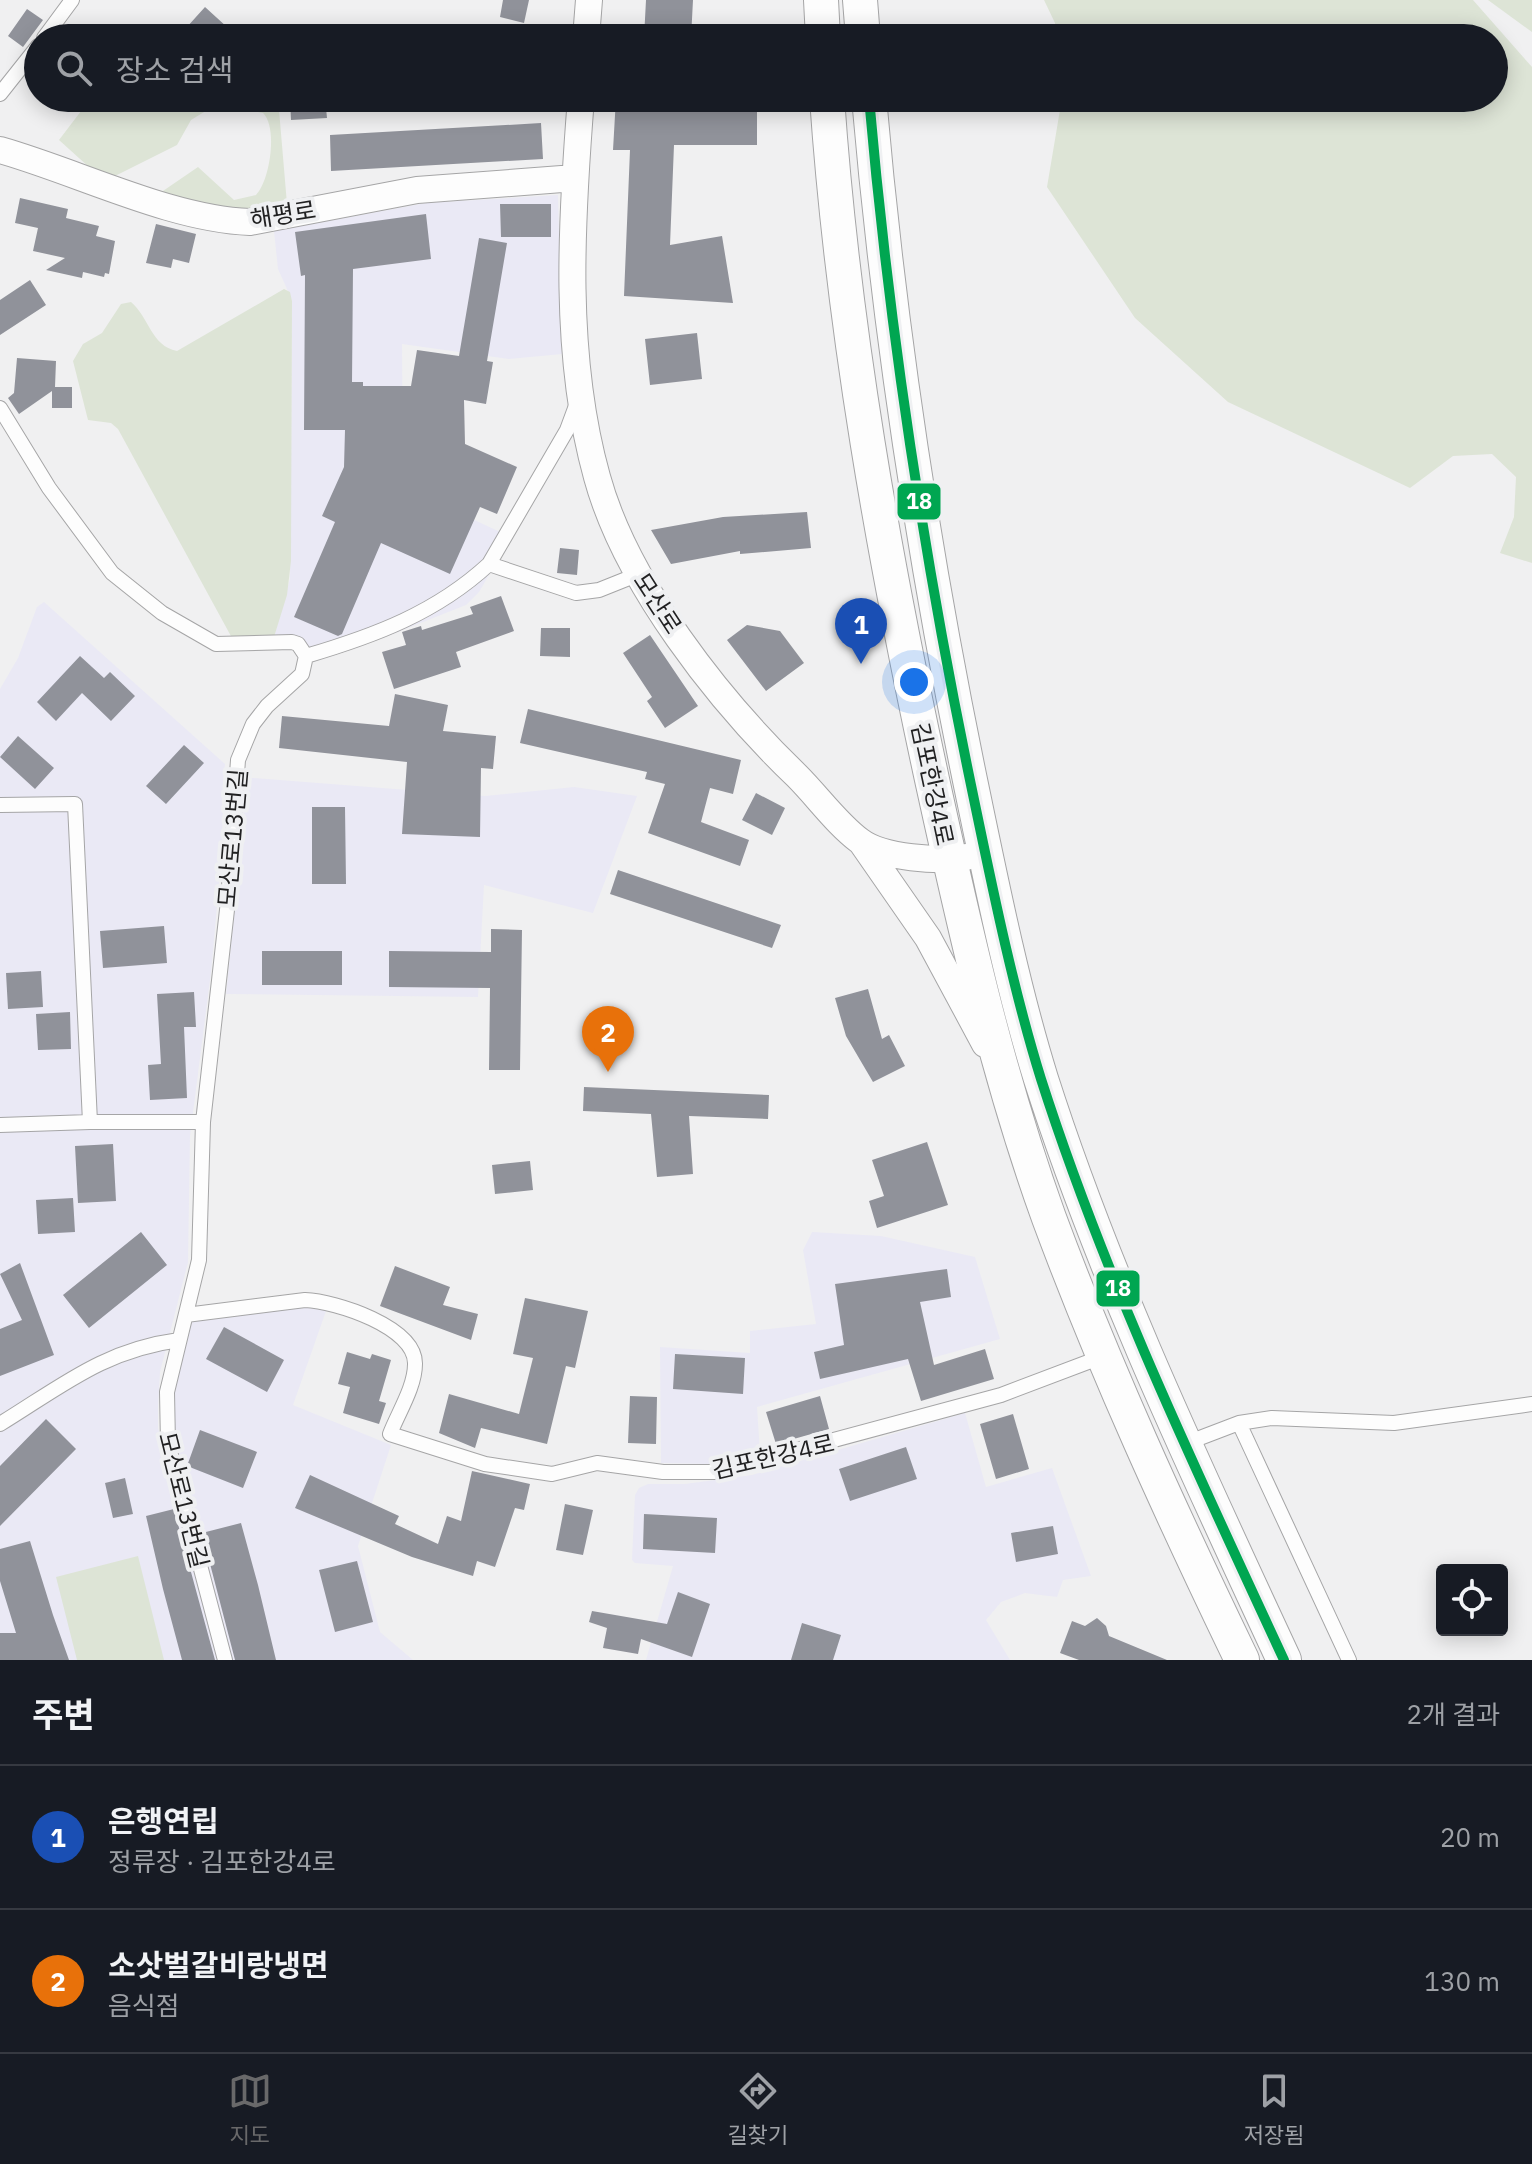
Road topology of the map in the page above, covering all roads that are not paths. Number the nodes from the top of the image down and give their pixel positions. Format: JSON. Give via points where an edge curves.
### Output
{"nodes":[{"id":1,"x":72,"y":0,"type":"edge"},
{"id":2,"x":589,"y":0,"type":"edge"},
{"id":3,"x":821,"y":0,"type":"edge"},
{"id":4,"x":860,"y":0,"type":"edge"},
{"id":5,"x":54,"y":24,"type":"edge"},
{"id":6,"x":587,"y":24,"type":"edge"},
{"id":7,"x":822,"y":24,"type":"edge"},
{"id":8,"x":862,"y":24,"type":"edge"},
{"id":9,"x":24,"y":64,"type":"edge"},
{"id":10,"x":0,"y":94,"type":"edge"},
{"id":11,"x":580,"y":112,"type":"edge"},
{"id":12,"x":828,"y":112,"type":"edge"},
{"id":13,"x":871,"y":112,"type":"edge"},
{"id":14,"x":0,"y":150,"type":"edge"},
{"id":15,"x":575,"y":178,"type":"junction"},
{"id":16,"x":581,"y":395,"type":"junction"},
{"id":17,"x":0,"y":408,"type":"edge"},
{"id":18,"x":489,"y":564,"type":"junction"},
{"id":19,"x":639,"y":574,"type":"junction"},
{"id":20,"x":306,"y":656,"type":"junction"},
{"id":21,"x":0,"y":805,"type":"edge"},
{"id":22,"x":862,"y":843,"type":"junction"},
{"id":23,"x":985,"y":853,"type":"junction"},
{"id":24,"x":950,"y":860,"type":"junction"},
{"id":25,"x":1005,"y":1084,"type":"junction"},
{"id":26,"x":90,"y":1122,"type":"junction"},
{"id":27,"x":203,"y":1122,"type":"junction"},
{"id":28,"x":0,"y":1125,"type":"edge"},
{"id":29,"x":186,"y":1315,"type":"junction"},
{"id":30,"x":179,"y":1340,"type":"junction"},
{"id":31,"x":1104,"y":1356,"type":"junction"},
{"id":32,"x":1532,"y":1404,"type":"edge"},
{"id":33,"x":1239,"y":1423,"type":"junction"},
{"id":34,"x":0,"y":1424,"type":"edge"},
{"id":35,"x":1184,"y":1444,"type":"junction"},
{"id":36,"x":225,"y":1660,"type":"edge"},
{"id":37,"x":1242,"y":1660,"type":"edge"},
{"id":38,"x":1284,"y":1660,"type":"edge"},
{"id":39,"x":1349,"y":1660,"type":"edge"}],
"edges":[{"from":1,"to":5,"type":"lane"},
{"from":2,"to":6,"type":"street"},
{"from":3,"to":7,"type":"street"},
{"from":4,"to":8,"type":"street"},
{"from":9,"to":10,"type":"lane"},
{"from":11,"to":15,"type":"street","name":"모산로"},
{"from":12,"to":24,"type":"street","name":"김포한강4로","via":[[845,296],[861,398],[912,688]]},
{"from":13,"to":23,"type":"street","name":"김포한강4로","via":[[901,392],[947,672]]},
{"from":14,"to":15,"type":"street","name":"해평로","via":[[232,221],[417,190]]},
{"from":15,"to":16,"type":"street","name":"모산로","via":[[574,324]]},
{"from":16,"to":18,"type":"lane","via":[[567,430]]},
{"from":16,"to":19,"type":"street","name":"모산로","via":[[597,479]]},
{"from":17,"to":20,"type":"lane","via":[[49,488],[112,573],[162,613],[216,644],[292,642]]},
{"from":18,"to":19,"type":"lane","via":[[576,593]]},
{"from":18,"to":20,"type":"lane","via":[[463,588],[404,622]]},
{"from":19,"to":22,"type":"street","name":"모산로","via":[[738,714]]},
{"from":20,"to":27,"type":"lane","name":"모산로13번길","via":[[302,674],[253,724],[238,760]]},
{"from":21,"to":26,"type":"lane","via":[[75,804]]},
{"from":22,"to":24,"type":"street","via":[[914,858]]},
{"from":22,"to":25,"type":"street","name":"모산로","via":[[928,938]]},
{"from":23,"to":24,"type":"street"},
{"from":23,"to":35,"type":"street","name":"김포한강4로","via":[[1039,1074],[1071,1169]]},
{"from":24,"to":25,"type":"street","name":"김포한강4로"},
{"from":25,"to":31,"type":"street","name":"김포한강4로"},
{"from":26,"to":27,"type":"lane"},
{"from":26,"to":28,"type":"lane"},
{"from":27,"to":29,"type":"lane","name":"모산로13번길","via":[[199,1260]]},
{"from":29,"to":30,"type":"lane","name":"모산로13번길"},
{"from":29,"to":31,"type":"lane","name":"김포한강4로","via":[[318,1300],[387,1327],[409,1344],[416,1363],[390,1434],[485,1464],[552,1474],[597,1463],[715,1472],[1001,1395]]},
{"from":30,"to":34,"type":"lane","via":[[110,1356]]},
{"from":30,"to":36,"type":"lane","name":"모산로13번길","via":[[167,1392],[168,1444]]},
{"from":31,"to":37,"type":"street","name":"김포한강4로"},
{"from":32,"to":33,"type":"lane","via":[[1394,1423],[1297,1417]]},
{"from":33,"to":35,"type":"lane"},
{"from":33,"to":39,"type":"lane"},
{"from":35,"to":38,"type":"street","name":"김포한강4로"}]}
